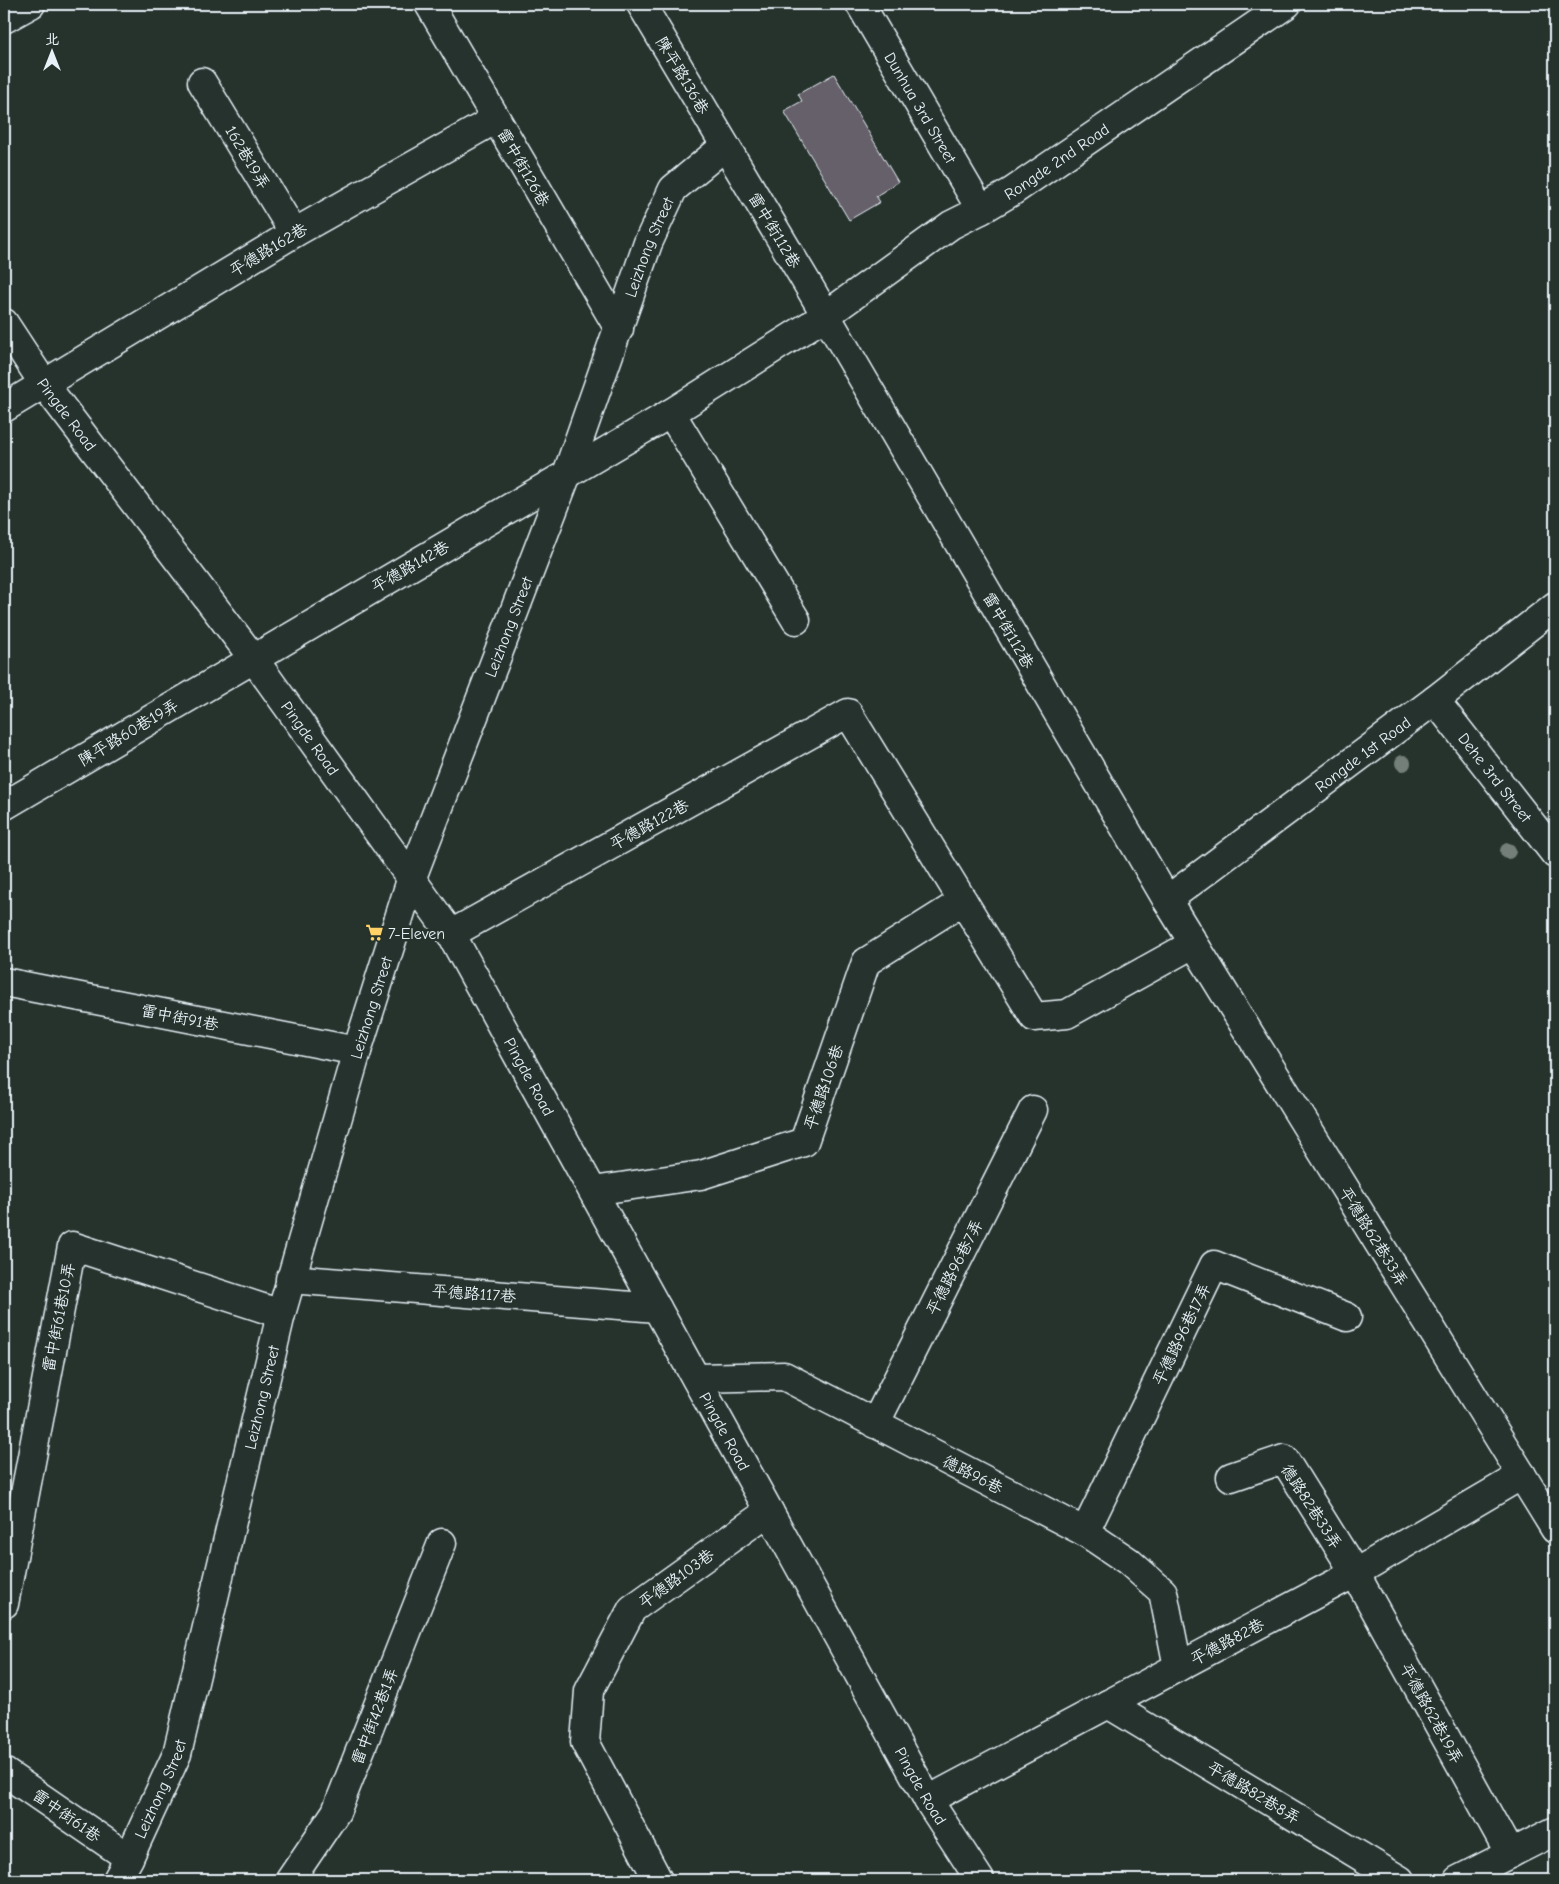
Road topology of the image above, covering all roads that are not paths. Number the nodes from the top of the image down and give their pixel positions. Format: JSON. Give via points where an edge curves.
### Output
{"nodes":[{"id":1,"x":31,"y":4,"type":"edge"},
{"id":2,"x":429,"y":4,"type":"edge"},
{"id":3,"x":641,"y":4,"type":"edge"},
{"id":4,"x":860,"y":4,"type":"edge"},
{"id":5,"x":1287,"y":4,"type":"edge"},
{"id":6,"x":4,"y":20,"type":"edge"},
{"id":7,"x":202,"y":82,"type":"dead end"},
{"id":8,"x":496,"y":119,"type":"junction"},
{"id":9,"x":726,"y":146,"type":"junction"},
{"id":10,"x":981,"y":210,"type":"junction"},
{"id":11,"x":294,"y":233,"type":"junction"},
{"id":12,"x":825,"y":316,"type":"junction"},
{"id":13,"x":4,"y":323,"type":"edge"},
{"id":14,"x":619,"y":329,"type":"junction"},
{"id":15,"x":44,"y":384,"type":"junction"},
{"id":16,"x":4,"y":408,"type":"edge"},
{"id":17,"x":671,"y":413,"type":"junction"},
{"id":18,"x":567,"y":474,"type":"junction"},
{"id":19,"x":1555,"y":606,"type":"edge"},
{"id":20,"x":796,"y":620,"type":"dead end"},
{"id":21,"x":253,"y":658,"type":"junction"},
{"id":22,"x":1435,"y":700,"type":"junction"},
{"id":23,"x":4,"y":806,"type":"edge"},
{"id":24,"x":1555,"y":854,"type":"edge"},
{"id":25,"x":411,"y":880,"type":"junction"},
{"id":26,"x":1167,"y":900,"type":"junction"},
{"id":27,"x":963,"y":901,"type":"junction"},
{"id":28,"x":451,"y":934,"type":"junction"},
{"id":29,"x":1193,"y":944,"type":"junction"},
{"id":30,"x":4,"y":982,"type":"edge"},
{"id":31,"x":357,"y":1051,"type":"junction"},
{"id":32,"x":1033,"y":1110,"type":"dead end"},
{"id":33,"x":593,"y":1191,"type":"junction"},
{"id":34,"x":290,"y":1279,"type":"junction"},
{"id":35,"x":657,"y":1308,"type":"junction"},
{"id":36,"x":280,"y":1314,"type":"junction"},
{"id":37,"x":1347,"y":1317,"type":"dead end"},
{"id":38,"x":696,"y":1378,"type":"junction"},
{"id":39,"x":875,"y":1424,"type":"junction"},
{"id":40,"x":1522,"y":1475,"type":"junction"},
{"id":41,"x":1232,"y":1477,"type":"dead end"},
{"id":42,"x":769,"y":1511,"type":"junction"},
{"id":43,"x":1555,"y":1529,"type":"edge"},
{"id":44,"x":1085,"y":1532,"type":"junction"},
{"id":45,"x":442,"y":1543,"type":"dead end"},
{"id":46,"x":1355,"y":1573,"type":"junction"},
{"id":47,"x":4,"y":1604,"type":"edge"},
{"id":48,"x":1178,"y":1667,"type":"junction"},
{"id":49,"x":1108,"y":1704,"type":"junction"},
{"id":50,"x":4,"y":1772,"type":"edge"},
{"id":51,"x":928,"y":1800,"type":"junction"},
{"id":52,"x":1555,"y":1830,"type":"edge"},
{"id":53,"x":1510,"y":1854,"type":"junction"},
{"id":54,"x":123,"y":1869,"type":"edge"},
{"id":55,"x":290,"y":1880,"type":"edge"},
{"id":56,"x":658,"y":1880,"type":"edge"},
{"id":57,"x":980,"y":1880,"type":"edge"},
{"id":58,"x":1400,"y":1880,"type":"edge"},
{"id":59,"x":1458,"y":1880,"type":"edge"}],
"edges":[{"from":1,"to":6,"type":"street"},
{"from":2,"to":8,"type":"street","name":"雷中街126巷"},
{"from":3,"to":9,"type":"street","name":"陳平路136巷"},
{"from":4,"to":10,"type":"street","name":"Dunhua 3rd Street"},
{"from":5,"to":10,"type":"street","name":"Rongde 2nd Road"},
{"from":7,"to":11,"type":"street","name":"162巷19弄"},
{"from":8,"to":11,"type":"street","name":"平德路162巷"},
{"from":8,"to":14,"type":"street","name":"雷中街126巷"},
{"from":9,"to":12,"type":"street","name":"雷中街112巷"},
{"from":9,"to":14,"type":"street","name":"Leizhong Street","via":[[673,189],[648,243]]},
{"from":10,"to":12,"type":"street","name":"Rongde 2nd Road","via":[[951,225]]},
{"from":11,"to":15,"type":"street","name":"平德路162巷"},
{"from":12,"to":17,"type":"street"},
{"from":12,"to":26,"type":"street","name":"雷中街112巷"},
{"from":13,"to":15,"type":"street","name":"Pingde Road"},
{"from":14,"to":18,"type":"street","name":"Leizhong Street"},
{"from":15,"to":16,"type":"street","name":"平德路162巷"},
{"from":15,"to":21,"type":"street","name":"Pingde Road"},
{"from":17,"to":18,"type":"street"},
{"from":17,"to":20,"type":"street"},
{"from":18,"to":21,"type":"street","name":"平德路142巷"},
{"from":18,"to":25,"type":"street","name":"Leizhong Street"},
{"from":19,"to":22,"type":"street","name":"Rongde 1st Road"},
{"from":21,"to":23,"type":"street","name":"陳平路60巷19弄"},
{"from":21,"to":25,"type":"street","name":"Pingde Road"},
{"from":22,"to":24,"type":"street","name":"Dehe 3rd Street"},
{"from":22,"to":26,"type":"street","name":"Rongde 1st Road"},
{"from":25,"to":28,"type":"street","name":"Pingde Road"},
{"from":25,"to":31,"type":"street","name":"Leizhong Street"},
{"from":26,"to":29,"type":"street","name":"雷中街112巷"},
{"from":27,"to":28,"type":"street","name":"平德路122巷","via":[[848,713]]},
{"from":27,"to":29,"type":"street","via":[[1034,1017],[1067,1014]]},
{"from":27,"to":33,"type":"street","name":"平德路106巷","via":[[866,962],[804,1142],[702,1175]]},
{"from":28,"to":33,"type":"street","name":"Pingde Road"},
{"from":29,"to":40,"type":"street","name":"平德路62巷33弄"},
{"from":30,"to":31,"type":"street","name":"雷中街91巷"},
{"from":31,"to":34,"type":"street","name":"Leizhong Street"},
{"from":32,"to":39,"type":"street","name":"平德路96巷7弄"},
{"from":33,"to":35,"type":"street","name":"Pingde Road"},
{"from":34,"to":35,"type":"street","name":"平德路117巷"},
{"from":34,"to":36,"type":"street","name":"Leizhong Street"},
{"from":35,"to":38,"type":"street","name":"Pingde Road"},
{"from":36,"to":47,"type":"street","name":"雷中街61巷10弄","via":[[72,1246]]},
{"from":36,"to":54,"type":"street","name":"Leizhong Street","via":[[177,1754]]},
{"from":37,"to":44,"type":"street","name":"平德路96巷17弄","via":[[1214,1266]]},
{"from":38,"to":39,"type":"street","name":"德路96巷","via":[[784,1376]]},
{"from":38,"to":42,"type":"street","name":"Pingde Road"},
{"from":39,"to":44,"type":"street","name":"德路96巷"},
{"from":40,"to":43,"type":"street","name":"平德路62巷33弄"},
{"from":40,"to":46,"type":"street","name":"平德路82巷"},
{"from":41,"to":46,"type":"street","name":"德路82巷33弄","via":[[1284,1459]]},
{"from":42,"to":51,"type":"street","name":"Pingde Road"},
{"from":42,"to":56,"type":"street","name":"平德路103巷","via":[[632,1609],[589,1691],[585,1742]]},
{"from":44,"to":48,"type":"street","name":"德路96巷","via":[[1128,1561],[1163,1592]]},
{"from":45,"to":55,"type":"street","name":"雷中街42巷1弄","via":[[336,1812]]},
{"from":46,"to":48,"type":"street","name":"平德路82巷"},
{"from":46,"to":53,"type":"street","name":"平德路62巷19弄"},
{"from":48,"to":49,"type":"street","name":"平德路82巷"},
{"from":49,"to":51,"type":"street","name":"平德路82巷"},
{"from":49,"to":58,"type":"street","name":"平德路82巷8弄"},
{"from":50,"to":54,"type":"street","name":"雷中街61巷"},
{"from":51,"to":57,"type":"street","name":"Pingde Road"},
{"from":52,"to":53,"type":"street"},
{"from":53,"to":59,"type":"street"}]}
